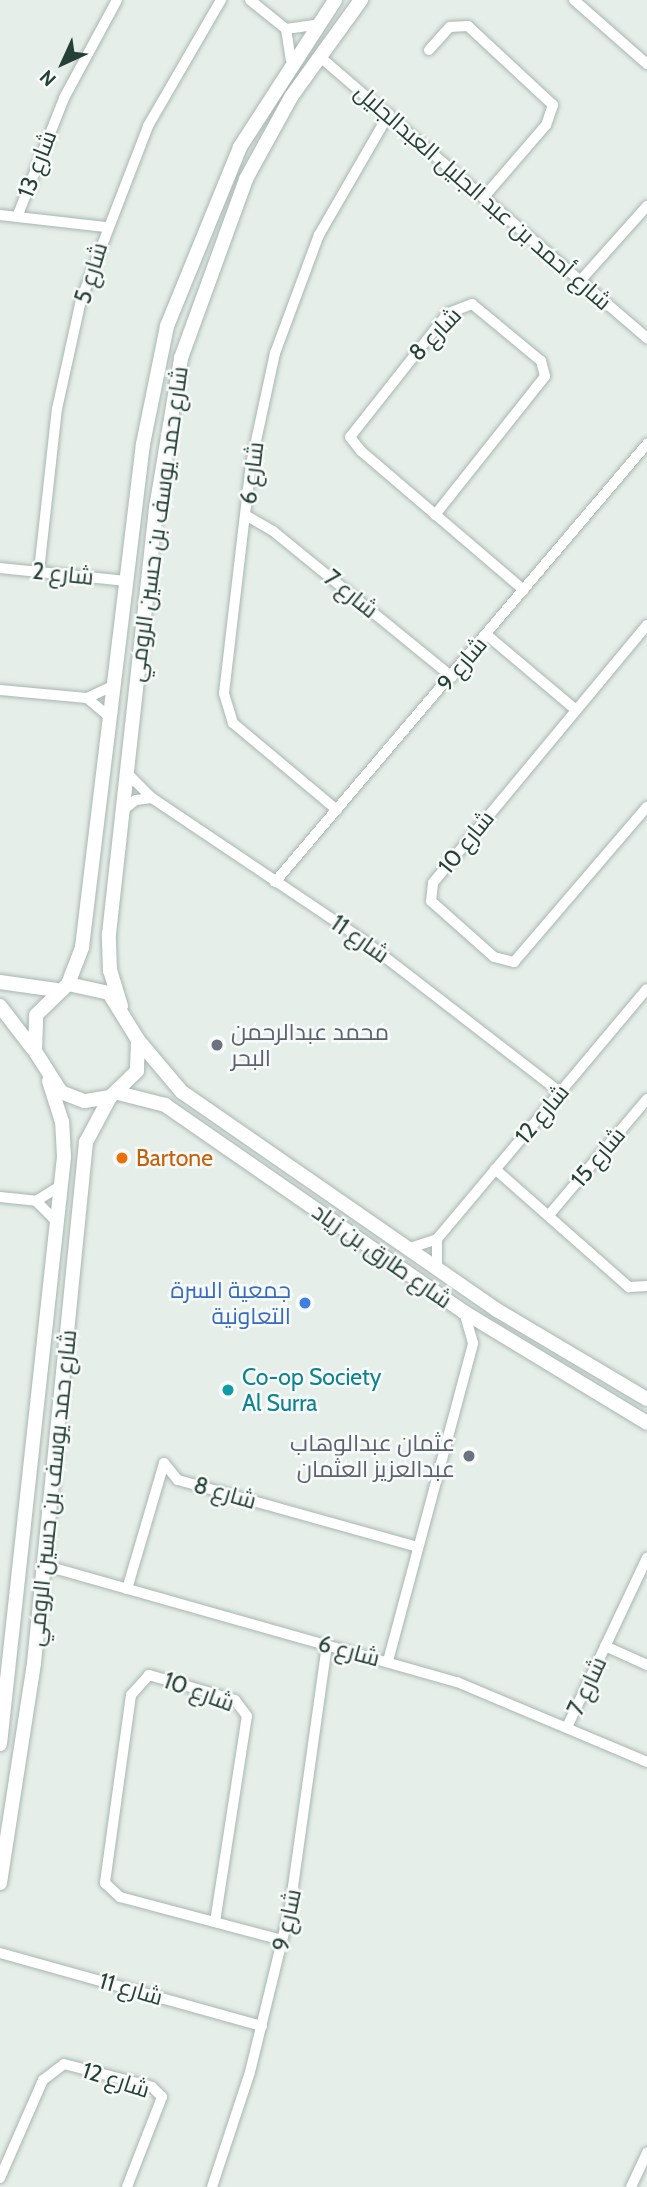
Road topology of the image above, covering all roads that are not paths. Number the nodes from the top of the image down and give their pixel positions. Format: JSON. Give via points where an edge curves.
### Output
{"nodes":[{"id":1,"x":117,"y":0,"type":"edge"},
{"id":2,"x":221,"y":0,"type":"edge"},
{"id":3,"x":250,"y":0,"type":"edge"},
{"id":4,"x":335,"y":0,"type":"edge"},
{"id":5,"x":361,"y":0,"type":"edge"},
{"id":6,"x":574,"y":0,"type":"edge"},
{"id":7,"x":316,"y":25,"type":"junction"},
{"id":8,"x":286,"y":29,"type":"junction"},
{"id":9,"x":429,"y":50,"type":"dead end"},
{"id":10,"x":319,"y":56,"type":"junction"},
{"id":11,"x":291,"y":60,"type":"junction"},
{"id":12,"x":647,"y":64,"type":"edge"},
{"id":13,"x":389,"y":114,"type":"junction"},
{"id":14,"x":483,"y":198,"type":"junction"},
{"id":15,"x":647,"y":206,"type":"edge"},
{"id":16,"x":0,"y":215,"type":"edge"},
{"id":17,"x":17,"y":217,"type":"junction"},
{"id":18,"x":105,"y":227,"type":"junction"},
{"id":19,"x":183,"y":278,"type":"junction"},
{"id":20,"x":580,"y":281,"type":"junction"},
{"id":21,"x":203,"y":286,"type":"junction"},
{"id":22,"x":174,"y":304,"type":"junction"},
{"id":23,"x":195,"y":313,"type":"junction"},
{"id":24,"x":647,"y":338,"type":"edge"},
{"id":25,"x":647,"y":444,"type":"edge"},
{"id":26,"x":435,"y":515,"type":"junction"},
{"id":27,"x":247,"y":516,"type":"junction"},
{"id":28,"x":0,"y":568,"type":"edge"},
{"id":29,"x":39,"y":571,"type":"junction"},
{"id":30,"x":127,"y":581,"type":"junction"},
{"id":31,"x":524,"y":590,"type":"junction"},
{"id":32,"x":647,"y":625,"type":"edge"},
{"id":33,"x":487,"y":635,"type":"junction"},
{"id":34,"x":452,"y":677,"type":"junction"},
{"id":35,"x":111,"y":687,"type":"junction"},
{"id":36,"x":0,"y":690,"type":"edge"},
{"id":37,"x":87,"y":698,"type":"junction"},
{"id":38,"x":575,"y":709,"type":"junction"},
{"id":39,"x":107,"y":715,"type":"junction"},
{"id":40,"x":126,"y":772,"type":"junction"},
{"id":41,"x":152,"y":799,"type":"junction"},
{"id":42,"x":647,"y":807,"type":"edge"},
{"id":43,"x":123,"y":810,"type":"junction"},
{"id":44,"x":337,"y":810,"type":"junction"},
{"id":45,"x":91,"y":875,"type":"junction"},
{"id":46,"x":115,"y":878,"type":"junction"},
{"id":47,"x":275,"y":882,"type":"junction"},
{"id":48,"x":0,"y":982,"type":"edge"},
{"id":49,"x":62,"y":987,"type":"junction"},
{"id":50,"x":647,"y":989,"type":"edge"},
{"id":51,"x":0,"y":1006,"type":"edge"},
{"id":52,"x":121,"y":1006,"type":"junction"},
{"id":53,"x":138,"y":1040,"type":"junction"},
{"id":54,"x":35,"y":1051,"type":"junction"},
{"id":55,"x":49,"y":1081,"type":"junction"},
{"id":56,"x":560,"y":1092,"type":"junction"},
{"id":57,"x":114,"y":1095,"type":"junction"},
{"id":58,"x":647,"y":1099,"type":"edge"},
{"id":59,"x":495,"y":1169,"type":"junction"},
{"id":60,"x":60,"y":1186,"type":"junction"},
{"id":61,"x":0,"y":1197,"type":"edge"},
{"id":62,"x":36,"y":1201,"type":"junction"},
{"id":63,"x":549,"y":1215,"type":"junction"},
{"id":64,"x":55,"y":1220,"type":"junction"},
{"id":65,"x":437,"y":1239,"type":"junction"},
{"id":66,"x":407,"y":1249,"type":"junction"},
{"id":67,"x":437,"y":1269,"type":"junction"},
{"id":68,"x":647,"y":1286,"type":"edge"},
{"id":69,"x":464,"y":1312,"type":"junction"},
{"id":70,"x":647,"y":1399,"type":"edge"},
{"id":71,"x":647,"y":1407,"type":"edge"},
{"id":72,"x":647,"y":1423,"type":"edge"},
{"id":73,"x":418,"y":1547,"type":"junction"},
{"id":74,"x":647,"y":1558,"type":"edge"},
{"id":75,"x":43,"y":1565,"type":"junction"},
{"id":76,"x":127,"y":1588,"type":"junction"},
{"id":77,"x":327,"y":1645,"type":"junction"},
{"id":78,"x":605,"y":1646,"type":"junction"},
{"id":79,"x":388,"y":1661,"type":"junction"},
{"id":80,"x":647,"y":1665,"type":"edge"},
{"id":81,"x":5,"y":1703,"type":"junction"},
{"id":82,"x":28,"y":1706,"type":"junction"},
{"id":83,"x":568,"y":1725,"type":"junction"},
{"id":84,"x":1,"y":1739,"type":"edge"},
{"id":85,"x":23,"y":1741,"type":"junction"},
{"id":86,"x":647,"y":1762,"type":"edge"},
{"id":87,"x":0,"y":1882,"type":"edge"},
{"id":88,"x":215,"y":1922,"type":"junction"},
{"id":89,"x":282,"y":1940,"type":"junction"},
{"id":90,"x":0,"y":1953,"type":"edge"},
{"id":91,"x":262,"y":2026,"type":"junction"},
{"id":92,"x":647,"y":2153,"type":"edge"},
{"id":93,"x":0,"y":2178,"type":"edge"},
{"id":94,"x":127,"y":2187,"type":"edge"},
{"id":95,"x":212,"y":2187,"type":"edge"},
{"id":96,"x":631,"y":2187,"type":"edge"}],
"edges":[{"from":1,"to":17,"type":"street","name":"شارع 13","via":[[64,98]]},
{"from":2,"to":18,"type":"street","name":"شارع 5","via":[[148,126]]},
{"from":3,"to":8,"type":"street"},
{"from":4,"to":7,"type":"street","name":"شارع حمد يوسف بن حسين الرومي"},
{"from":5,"to":10,"type":"street","name":"شارع حمد يوسف بن حسين الرومي"},
{"from":6,"to":12,"type":"street"},
{"from":7,"to":8,"type":"street"},
{"from":7,"to":11,"type":"street","name":"شارع حمد يوسف بن حسين الرومي"},
{"from":8,"to":11,"type":"street"},
{"from":9,"to":14,"type":"street","via":[[450,27],[468,26],[553,105],[546,125]]},
{"from":10,"to":13,"type":"street","name":"شارع أحمد بن عبد الجليل العبدالجليل"},
{"from":10,"to":21,"type":"street","name":"شارع حمد يوسف بن حسين الرومي","via":[[246,179]]},
{"from":11,"to":19,"type":"street","name":"شارع حمد يوسف بن حسين الرومي","via":[[230,166]]},
{"from":13,"to":14,"type":"street","name":"شارع أحمد بن عبد الجليل العبدالجليل"},
{"from":13,"to":27,"type":"street","name":"شارع 6","via":[[337,196],[287,311],[263,398]]},
{"from":14,"to":20,"type":"street","name":"شارع أحمد بن عبد الجليل العبدالجليل"},
{"from":15,"to":20,"type":"street"},
{"from":16,"to":17,"type":"street"},
{"from":17,"to":18,"type":"street"},
{"from":18,"to":29,"type":"street","name":"شارع 5","via":[[57,409]]},
{"from":19,"to":21,"type":"street"},
{"from":19,"to":22,"type":"street","name":"شارع حمد يوسف بن حسين الرومي"},
{"from":20,"to":24,"type":"street","name":"شارع أحمد بن عبد الجليل العبدالجليل"},
{"from":21,"to":23,"type":"street","name":"شارع حمد يوسف بن حسين الرومي"},
{"from":22,"to":23,"type":"street","via":[[186,304]]},
{"from":22,"to":30,"type":"street","name":"شارع حمد يوسف بن حسين الرومي","via":[[148,418]]},
{"from":23,"to":40,"type":"street","name":"شارع حمد يوسف بن حسين الرومي","via":[[166,435]]},
{"from":25,"to":31,"type":"street","name":"شارع 9"},
{"from":26,"to":26,"type":"street","name":"شارع 8","via":[[356,447],[351,435],[448,313],[472,304],[541,361],[545,376]]},
{"from":26,"to":31,"type":"street","name":"شارع 8"},
{"from":27,"to":34,"type":"street","name":"شارع 7","via":[[274,531]]},
{"from":27,"to":44,"type":"street","name":"شارع 6","via":[[225,708],[241,731]]},
{"from":28,"to":29,"type":"street","name":"شارع 2"},
{"from":29,"to":30,"type":"street","name":"شارع 2"},
{"from":30,"to":35,"type":"street","name":"شارع حمد يوسف بن حسين الرومي"},
{"from":31,"to":33,"type":"street","name":"شارع 9"},
{"from":32,"to":38,"type":"street","name":"شارع 10"},
{"from":33,"to":34,"type":"street","name":"شارع 9"},
{"from":33,"to":38,"type":"street"},
{"from":34,"to":44,"type":"street","name":"شارع 9"},
{"from":35,"to":37,"type":"street"},
{"from":35,"to":39,"type":"street","name":"شارع حمد يوسف بن حسين الرومي"},
{"from":36,"to":37,"type":"street"},
{"from":37,"to":39,"type":"street"},
{"from":38,"to":42,"type":"street","name":"شارع 10","via":[[433,883],[433,906],[494,957],[514,962]]},
{"from":39,"to":45,"type":"street","name":"شارع حمد يوسف بن حسين الرومي"},
{"from":40,"to":41,"type":"street","name":"شارع 11"},
{"from":40,"to":43,"type":"street","name":"شارع حمد يوسف بن حسين الرومي"},
{"from":41,"to":43,"type":"street","via":[[135,800]]},
{"from":41,"to":47,"type":"street","name":"شارع 11"},
{"from":43,"to":46,"type":"street","name":"شارع حمد يوسف بن حسين الرومي"},
{"from":44,"to":47,"type":"street","name":"شارع 9"},
{"from":45,"to":46,"type":"street","via":[[103,883]]},
{"from":45,"to":49,"type":"street","name":"شارع حمد يوسف بن حسين الرومي","via":[[82,947]]},
{"from":46,"to":52,"type":"street","name":"شارع حمد يوسف بن حسين الرومي","via":[[109,959]]},
{"from":47,"to":56,"type":"street","name":"شارع 11","via":[[377,950]]},
{"from":48,"to":49,"type":"street"},
{"from":49,"to":52,"type":"street","via":[[101,988]]},
{"from":49,"to":54,"type":"street","via":[[33,1023]]},
{"from":50,"to":56,"type":"street","name":"شارع 12"},
{"from":51,"to":54,"type":"street"},
{"from":52,"to":53,"type":"street"},
{"from":53,"to":57,"type":"street","via":[[137,1071]]},
{"from":53,"to":66,"type":"street","name":"شارع طارق بن زياد","via":[[182,1091]]},
{"from":54,"to":55,"type":"street"},
{"from":55,"to":57,"type":"street","via":[[76,1100]]},
{"from":55,"to":60,"type":"street","name":"شارع حمد يوسف بن حسين الرومي","via":[[63,1132]]},
{"from":56,"to":59,"type":"street","name":"شارع 12"},
{"from":57,"to":69,"type":"street","name":"شارع طارق بن زياد","via":[[165,1105]]},
{"from":57,"to":75,"type":"street","name":"شارع حمد يوسف بن حسين الرومي","via":[[86,1142]]},
{"from":58,"to":63,"type":"street","name":"شارع 15"},
{"from":59,"to":63,"type":"street"},
{"from":59,"to":65,"type":"street","name":"شارع 12"},
{"from":60,"to":62,"type":"street"},
{"from":60,"to":64,"type":"street","name":"شارع حمد يوسف بن حسين الرومي"},
{"from":61,"to":62,"type":"street"},
{"from":62,"to":64,"type":"street"},
{"from":63,"to":68,"type":"street","via":[[629,1287]]},
{"from":64,"to":81,"type":"street","name":"شارع حمد يوسف بن حسين الرومي"},
{"from":65,"to":66,"type":"street"},
{"from":65,"to":67,"type":"street"},
{"from":66,"to":67,"type":"street","name":"شارع طارق بن زياد"},
{"from":67,"to":70,"type":"street","name":"شارع طارق بن زياد"},
{"from":69,"to":72,"type":"street","name":"شارع طارق بن زياد"},
{"from":69,"to":73,"type":"street","via":[[473,1343]]},
{"from":71,"to":72,"type":"street"},
{"from":73,"to":76,"type":"street","name":"شارع 8","via":[[178,1479],[164,1463]]},
{"from":73,"to":79,"type":"street"},
{"from":74,"to":78,"type":"street","name":"شارع 7"},
{"from":75,"to":76,"type":"street","name":"شارع 6"},
{"from":75,"to":82,"type":"street","name":"شارع حمد يوسف بن حسين الرومي"},
{"from":76,"to":77,"type":"street","name":"شارع 6"},
{"from":77,"to":79,"type":"street","name":"شارع 6"},
{"from":77,"to":89,"type":"street","name":"شارع 9"},
{"from":78,"to":80,"type":"street","name":"شارع 7"},
{"from":78,"to":83,"type":"street","name":"شارع 7"},
{"from":79,"to":83,"type":"street","name":"شارع 6"},
{"from":81,"to":82,"type":"street","via":[[15,1715]]},
{"from":81,"to":84,"type":"street","name":"شارع حمد يوسف بن حسين الرومي"},
{"from":82,"to":85,"type":"street","name":"شارع حمد يوسف بن حسين الرومي"},
{"from":83,"to":86,"type":"street","name":"شارع 6"},
{"from":84,"to":85,"type":"street","via":[[16,1731]]},
{"from":85,"to":87,"type":"street","name":"شارع حمد يوسف بن حسين الرومي"},
{"from":88,"to":88,"type":"street","name":"شارع 10","via":[[117,1896],[103,1880],[131,1695],[149,1675],[235,1700],[247,1716]]},
{"from":88,"to":89,"type":"street","name":"شارع 10"},
{"from":89,"to":91,"type":"street","name":"شارع 9"},
{"from":90,"to":91,"type":"street","name":"شارع 11"},
{"from":91,"to":95,"type":"street","name":"شارع 9"},
{"from":92,"to":96,"type":"street"},
{"from":93,"to":94,"type":"street","name":"شارع 12","via":[[43,2080],[64,2064],[160,2095],[162,2110]]}]}
